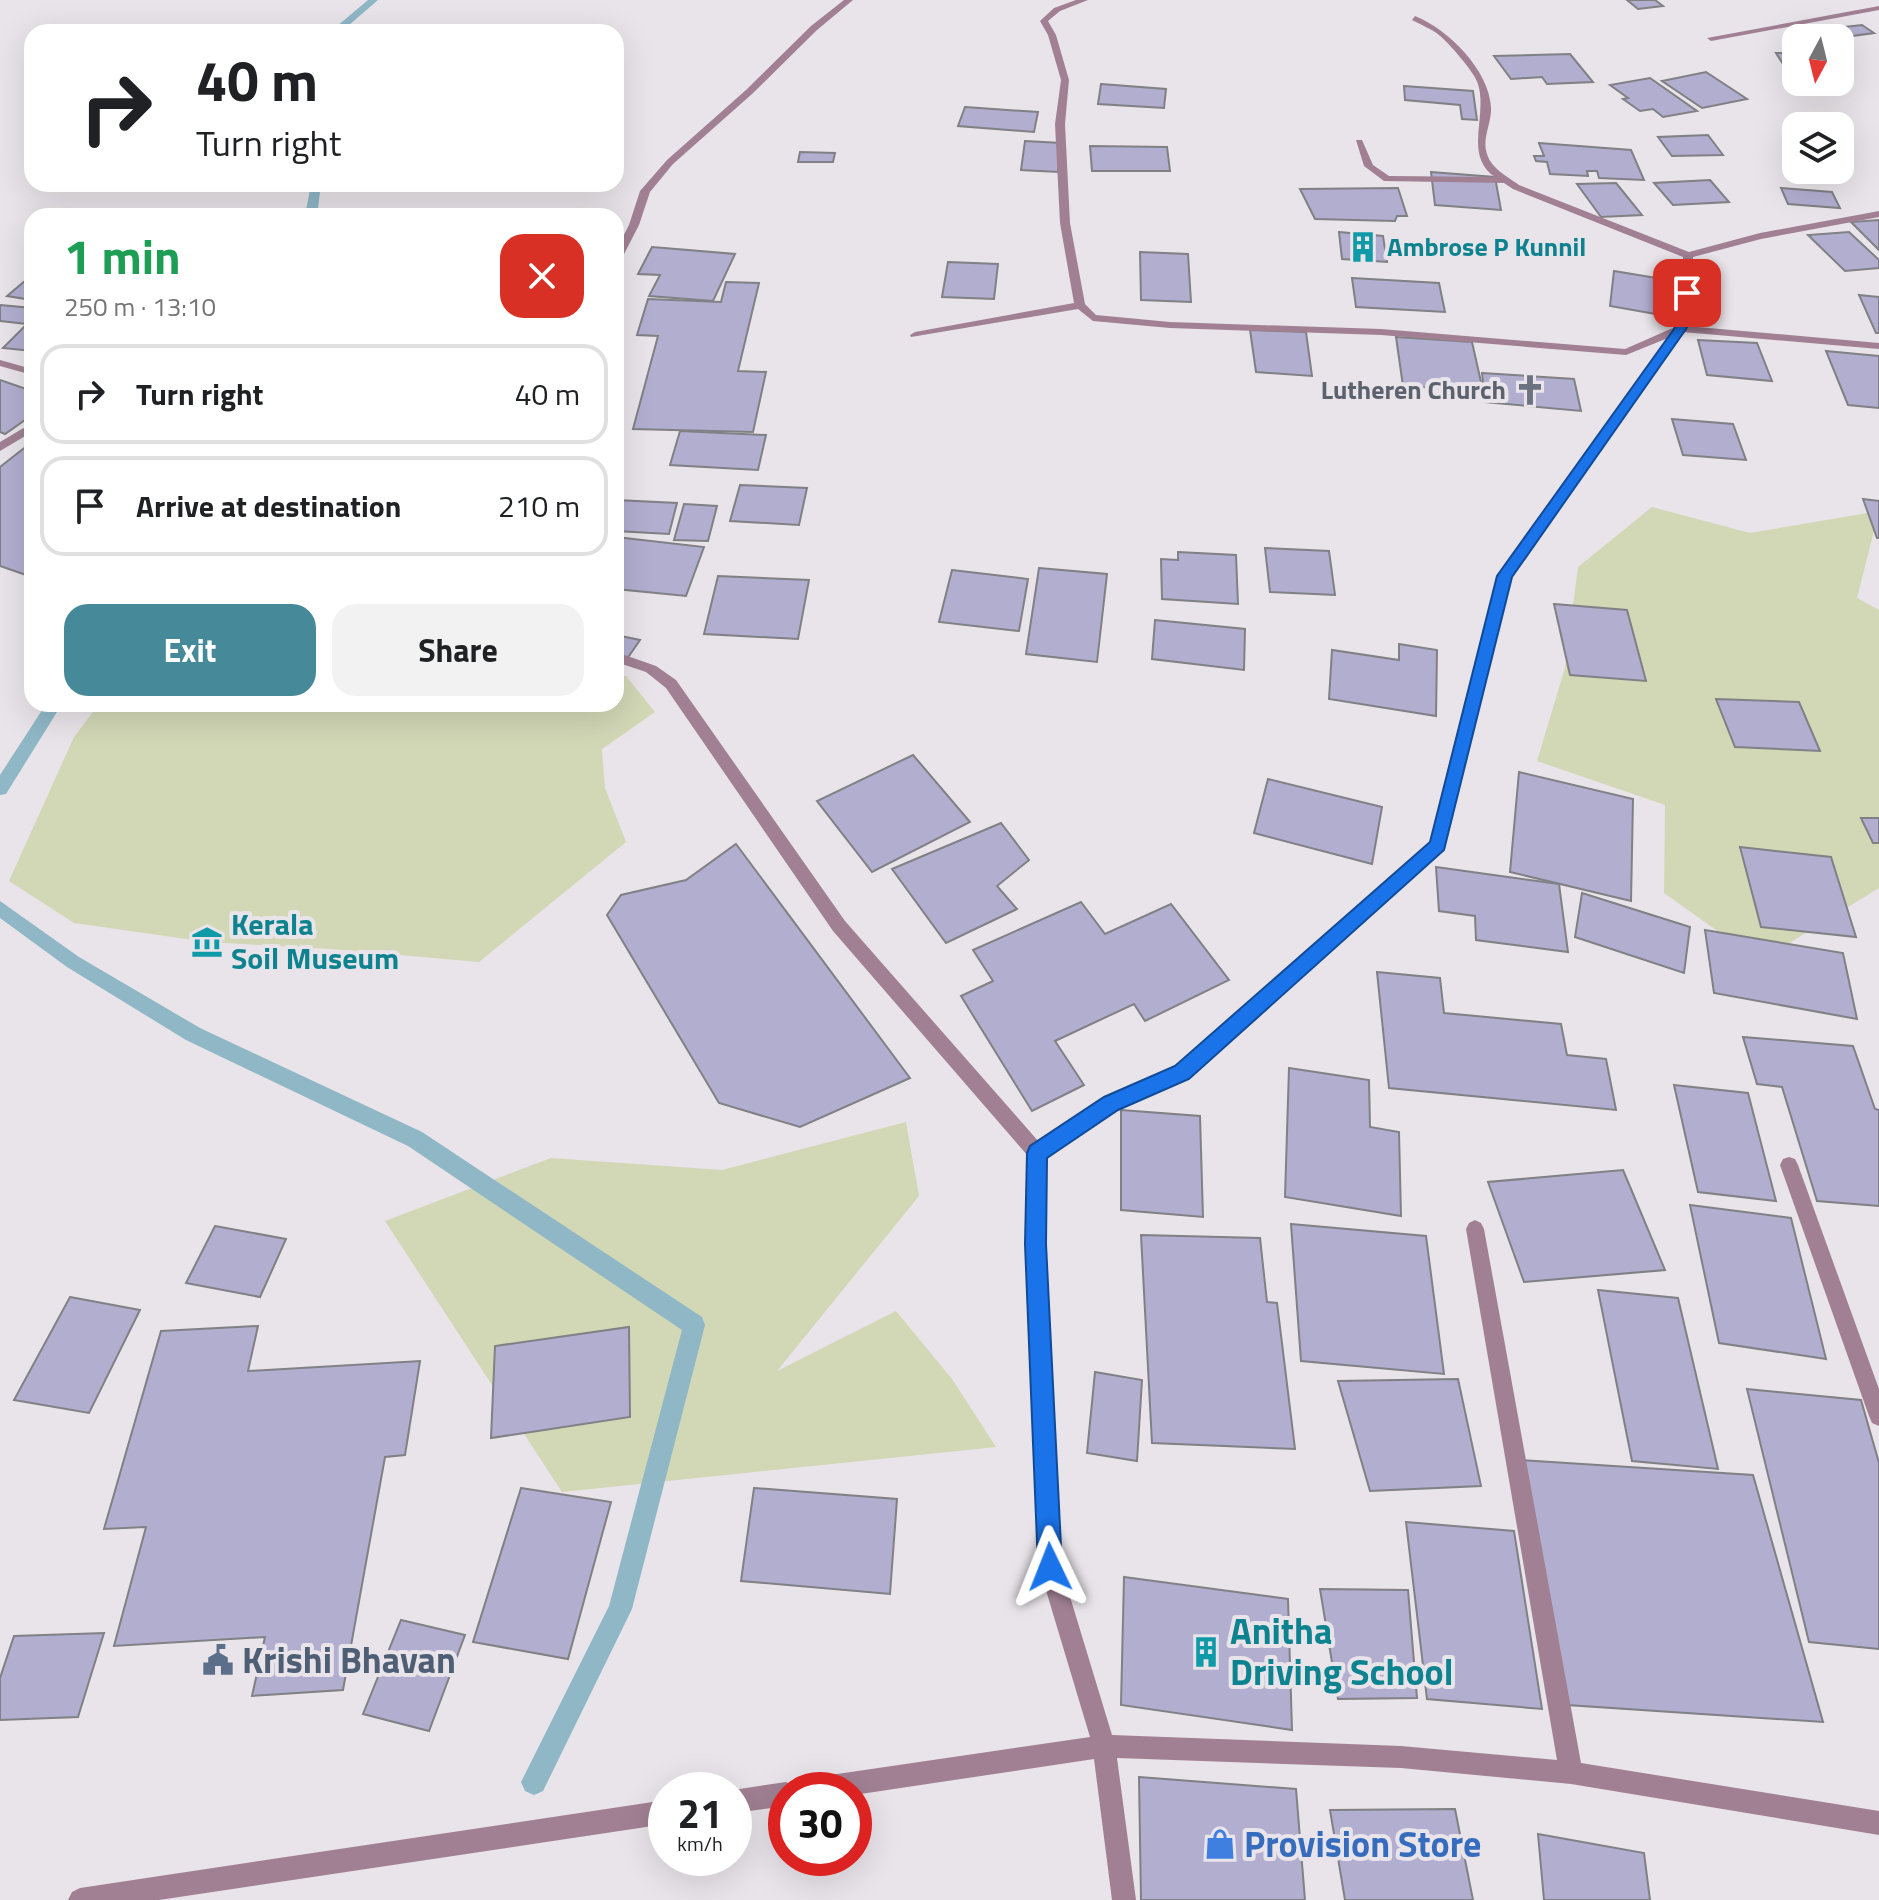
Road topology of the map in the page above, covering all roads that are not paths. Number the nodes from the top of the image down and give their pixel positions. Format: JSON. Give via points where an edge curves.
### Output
{"nodes":[{"id":1,"x":849,"y":0,"type":"edge"},
{"id":2,"x":1084,"y":0,"type":"edge"},
{"id":3,"x":1879,"y":8,"type":"edge"},
{"id":4,"x":1415,"y":18,"type":"dead end"},
{"id":5,"x":1711,"y":38,"type":"dead end"},
{"id":6,"x":1359,"y":142,"type":"dead end"},
{"id":7,"x":1507,"y":180,"type":"junction"},
{"id":8,"x":1879,"y":214,"type":"edge"},
{"id":9,"x":624,"y":244,"type":"edge"},
{"id":10,"x":1688,"y":255,"type":"junction"},
{"id":11,"x":1080,"y":305,"type":"junction"},
{"id":12,"x":1680,"y":329,"type":"junction"},
{"id":13,"x":915,"y":335,"type":"dead end"},
{"id":14,"x":1879,"y":346,"type":"edge"},
{"id":15,"x":0,"y":363,"type":"edge"},
{"id":16,"x":24,"y":370,"type":"edge"},
{"id":17,"x":24,"y":432,"type":"edge"},
{"id":18,"x":0,"y":447,"type":"edge"},
{"id":19,"x":624,"y":660,"type":"edge"},
{"id":20,"x":1037,"y":1153,"type":"junction"},
{"id":21,"x":1789,"y":1165,"type":"dead end"},
{"id":22,"x":1475,"y":1229,"type":"dead end"},
{"id":23,"x":1879,"y":1416,"type":"edge"},
{"id":24,"x":1104,"y":1746,"type":"junction"},
{"id":25,"x":1571,"y":1773,"type":"junction"},
{"id":26,"x":872,"y":1781,"type":"edge"},
{"id":27,"x":648,"y":1815,"type":"edge"},
{"id":28,"x":1879,"y":1823,"type":"edge"},
{"id":29,"x":80,"y":1900,"type":"edge"},
{"id":30,"x":1124,"y":1900,"type":"edge"}],
"edges":[{"from":1,"to":9,"type":"street","via":[[670,162],[645,191]]},
{"from":2,"to":11,"type":"street","via":[[1063,6],[1044,21],[1065,80],[1062,186]]},
{"from":3,"to":5,"type":"street"},
{"from":4,"to":7,"type":"street","via":[[1442,33],[1482,80],[1487,108],[1481,150],[1487,166]]},
{"from":6,"to":7,"type":"street","via":[[1369,166],[1387,179]]},
{"from":7,"to":10,"type":"street"},
{"from":8,"to":10,"type":"street"},
{"from":10,"to":12,"type":"street","via":[[1689,312]]},
{"from":11,"to":12,"type":"street","via":[[1102,321],[1381,332],[1626,352]]},
{"from":11,"to":13,"type":"street"},
{"from":12,"to":14,"type":"street"},
{"from":12,"to":20,"type":"street","via":[[1505,576],[1438,845],[1182,1072],[1111,1103]]},
{"from":15,"to":16,"type":"street"},
{"from":17,"to":18,"type":"street"},
{"from":19,"to":20,"type":"street","via":[[651,669],[671,684],[839,926]]},
{"from":20,"to":24,"type":"street","via":[[1050,1567]]},
{"from":21,"to":23,"type":"street"},
{"from":22,"to":25,"type":"street"},
{"from":24,"to":25,"type":"street","via":[[1401,1757]]},
{"from":24,"to":26,"type":"street"},
{"from":24,"to":30,"type":"street"},
{"from":25,"to":28,"type":"street"},
{"from":27,"to":29,"type":"street"}]}
